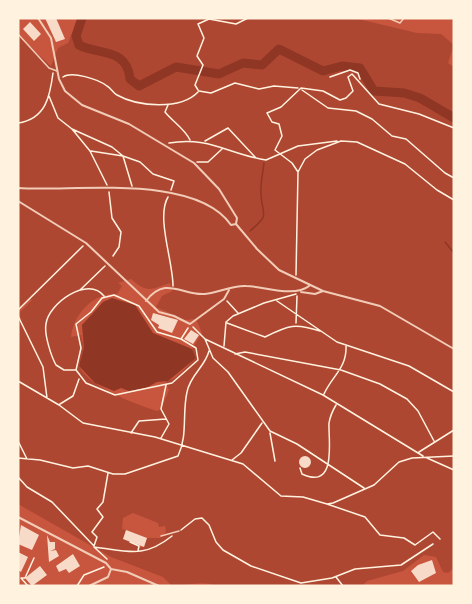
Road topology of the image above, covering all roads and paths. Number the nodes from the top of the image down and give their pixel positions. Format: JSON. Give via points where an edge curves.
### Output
{"nodes":[{"id":1,"x":38,"y":18,"type":"edge"},
{"id":2,"x":248,"y":18,"type":"edge"},
{"id":3,"x":388,"y":18,"type":"edge"},
{"id":4,"x":404,"y":18,"type":"edge"},
{"id":5,"x":18,"y":34,"type":"edge"},
{"id":6,"x":53,"y":70,"type":"junction"},
{"id":7,"x":58,"y":71,"type":"junction"},
{"id":8,"x":330,"y":76,"type":"dead end"},
{"id":9,"x":63,"y":77,"type":"dead end"},
{"id":10,"x":360,"y":80,"type":"junction"},
{"id":11,"x":301,"y":88,"type":"junction"},
{"id":12,"x":199,"y":91,"type":"junction"},
{"id":13,"x":49,"y":96,"type":"junction"},
{"id":14,"x":169,"y":104,"type":"junction"},
{"id":15,"x":18,"y":123,"type":"edge"},
{"id":16,"x":454,"y":128,"type":"edge"},
{"id":17,"x":190,"y":140,"type":"junction"},
{"id":18,"x":203,"y":141,"type":"junction"},
{"id":19,"x":341,"y":141,"type":"junction"},
{"id":20,"x":168,"y":143,"type":"dead end"},
{"id":21,"x":223,"y":148,"type":"junction"},
{"id":22,"x":90,"y":151,"type":"junction"},
{"id":23,"x":280,"y":153,"type":"junction"},
{"id":24,"x":256,"y":159,"type":"junction"},
{"id":25,"x":198,"y":162,"type":"dead end"},
{"id":26,"x":298,"y":172,"type":"junction"},
{"id":27,"x":454,"y":178,"type":"edge"},
{"id":28,"x":18,"y":188,"type":"edge"},
{"id":29,"x":109,"y":189,"type":"junction"},
{"id":30,"x":133,"y":190,"type":"junction"},
{"id":31,"x":454,"y":200,"type":"edge"},
{"id":32,"x":18,"y":201,"type":"edge"},
{"id":33,"x":233,"y":215,"type":"junction"},
{"id":34,"x":228,"y":220,"type":"junction"},
{"id":35,"x":236,"y":224,"type":"junction"},
{"id":36,"x":83,"y":246,"type":"dead end"},
{"id":37,"x":113,"y":256,"type":"dead end"},
{"id":38,"x":105,"y":266,"type":"dead end"},
{"id":39,"x":295,"y":278,"type":"junction"},
{"id":40,"x":310,"y":285,"type":"junction"},
{"id":41,"x":79,"y":290,"type":"junction"},
{"id":42,"x":229,"y":290,"type":"junction"},
{"id":43,"x":294,"y":290,"type":"junction"},
{"id":44,"x":323,"y":291,"type":"junction"},
{"id":45,"x":104,"y":296,"type":"junction"},
{"id":46,"x":297,"y":296,"type":"junction"},
{"id":47,"x":224,"y":299,"type":"junction"},
{"id":48,"x":146,"y":301,"type":"junction"},
{"id":49,"x":277,"y":301,"type":"junction"},
{"id":50,"x":18,"y":310,"type":"edge"},
{"id":51,"x":239,"y":313,"type":"junction"},
{"id":52,"x":296,"y":313,"type":"junction"},
{"id":53,"x":18,"y":316,"type":"edge"},
{"id":54,"x":226,"y":322,"type":"junction"},
{"id":55,"x":190,"y":324,"type":"junction"},
{"id":56,"x":296,"y":324,"type":"junction"},
{"id":57,"x":321,"y":332,"type":"junction"},
{"id":58,"x":181,"y":339,"type":"junction"},
{"id":59,"x":205,"y":339,"type":"junction"},
{"id":60,"x":346,"y":345,"type":"junction"},
{"id":61,"x":223,"y":348,"type":"junction"},
{"id":62,"x":454,"y":349,"type":"edge"},
{"id":63,"x":209,"y":351,"type":"junction"},
{"id":64,"x":234,"y":354,"type":"junction"},
{"id":65,"x":76,"y":370,"type":"junction"},
{"id":66,"x":341,"y":370,"type":"junction"},
{"id":67,"x":80,"y":378,"type":"junction"},
{"id":68,"x":18,"y":381,"type":"edge"},
{"id":69,"x":166,"y":384,"type":"junction"},
{"id":70,"x":454,"y":392,"type":"edge"},
{"id":71,"x":323,"y":395,"type":"junction"},
{"id":72,"x":47,"y":398,"type":"junction"},
{"id":73,"x":336,"y":403,"type":"junction"},
{"id":74,"x":59,"y":405,"type":"junction"},
{"id":75,"x":167,"y":418,"type":"junction"},
{"id":76,"x":262,"y":423,"type":"junction"},
{"id":77,"x":454,"y":430,"type":"edge"},
{"id":78,"x":270,"y":431,"type":"junction"},
{"id":79,"x":130,"y":434,"type":"junction"},
{"id":80,"x":161,"y":438,"type":"junction"},
{"id":81,"x":18,"y":441,"type":"edge"},
{"id":82,"x":434,"y":441,"type":"junction"},
{"id":83,"x":183,"y":446,"type":"junction"},
{"id":84,"x":418,"y":452,"type":"junction"},
{"id":85,"x":454,"y":456,"type":"edge"},
{"id":86,"x":425,"y":457,"type":"junction"},
{"id":87,"x":18,"y":458,"type":"edge"},
{"id":88,"x":27,"y":459,"type":"junction"},
{"id":89,"x":231,"y":460,"type":"junction"},
{"id":90,"x":275,"y":461,"type":"dead end"},
{"id":91,"x":328,"y":465,"type":"junction"},
{"id":92,"x":300,"y":468,"type":"dead end"},
{"id":93,"x":454,"y":470,"type":"edge"},
{"id":94,"x":108,"y":473,"type":"junction"},
{"id":95,"x":18,"y":477,"type":"edge"},
{"id":96,"x":365,"y":488,"type":"junction"},
{"id":97,"x":327,"y":504,"type":"junction"},
{"id":98,"x":18,"y":517,"type":"edge"},
{"id":99,"x":179,"y":531,"type":"junction"},
{"id":100,"x":161,"y":536,"type":"dead end"},
{"id":101,"x":440,"y":539,"type":"dead end"},
{"id":102,"x":130,"y":542,"type":"dead end"},
{"id":103,"x":433,"y":544,"type":"dead end"},
{"id":104,"x":94,"y":547,"type":"junction"},
{"id":105,"x":137,"y":551,"type":"junction"},
{"id":106,"x":34,"y":558,"type":"dead end"},
{"id":107,"x":107,"y":560,"type":"dead end"},
{"id":108,"x":104,"y":567,"type":"dead end"},
{"id":109,"x":111,"y":569,"type":"junction"},
{"id":110,"x":335,"y":577,"type":"junction"},
{"id":111,"x":28,"y":586,"type":"edge"},
{"id":112,"x":77,"y":586,"type":"edge"},
{"id":113,"x":89,"y":586,"type":"edge"},
{"id":114,"x":159,"y":586,"type":"edge"},
{"id":115,"x":343,"y":586,"type":"edge"}],
"edges":[{"from":1,"to":7,"type":"street","via":[[51,38]]},
{"from":2,"to":12,"type":"path","via":[[236,24],[208,19],[198,24],[204,38],[197,56],[203,66],[195,85]]},
{"from":3,"to":4,"type":"lane","via":[[400,22]]},
{"from":5,"to":6,"type":"lane"},
{"from":6,"to":7,"type":"lane"},
{"from":6,"to":13,"type":"path"},
{"from":7,"to":33,"type":"street","via":[[61,85],[76,101],[129,124],[194,163],[219,189]]},
{"from":8,"to":10,"type":"path","via":[[350,70]]},
{"from":9,"to":14,"type":"path","via":[[74,74],[105,84],[118,96]]},
{"from":10,"to":11,"type":"path","via":[[352,74],[348,77],[353,91],[340,99]]},
{"from":10,"to":16,"type":"path","via":[[379,104]]},
{"from":11,"to":12,"type":"path","via":[[259,89],[235,83],[211,93]]},
{"from":11,"to":23,"type":"path","via":[[267,113],[272,122],[279,124],[282,136],[275,150]]},
{"from":11,"to":27,"type":"path","via":[[328,108],[356,111],[372,119],[392,136],[406,139]]},
{"from":12,"to":14,"type":"path","via":[[182,102]]},
{"from":13,"to":15,"type":"path","via":[[36,116]]},
{"from":13,"to":22,"type":"path","via":[[58,118]]},
{"from":14,"to":17,"type":"path","via":[[165,112],[187,132]]},
{"from":17,"to":18,"type":"path"},
{"from":17,"to":20,"type":"path"},
{"from":18,"to":21,"type":"path"},
{"from":18,"to":24,"type":"path","via":[[228,128]]},
{"from":19,"to":23,"type":"path","via":[[298,146]]},
{"from":19,"to":26,"type":"path","via":[[310,154]]},
{"from":19,"to":31,"type":"path","via":[[357,142],[405,164]]},
{"from":21,"to":24,"type":"path"},
{"from":21,"to":25,"type":"path","via":[[208,162]]},
{"from":22,"to":29,"type":"path"},
{"from":22,"to":30,"type":"path","via":[[123,156]]},
{"from":23,"to":24,"type":"path","via":[[266,160]]},
{"from":23,"to":26,"type":"path"},
{"from":26,"to":39,"type":"path"},
{"from":28,"to":29,"type":"street"},
{"from":29,"to":30,"type":"street"},
{"from":29,"to":37,"type":"path","via":[[112,218],[121,232]]},
{"from":30,"to":34,"type":"street","via":[[186,197],[213,208]]},
{"from":32,"to":48,"type":"street","via":[[86,243]]},
{"from":33,"to":34,"type":"street"},
{"from":33,"to":35,"type":"street"},
{"from":34,"to":35,"type":"street","via":[[231,225]]},
{"from":35,"to":39,"type":"street","via":[[262,255]]},
{"from":36,"to":50,"type":"path"},
{"from":38,"to":41,"type":"path"},
{"from":39,"to":40,"type":"street"},
{"from":40,"to":43,"type":"street","via":[[303,291]]},
{"from":40,"to":44,"type":"street"},
{"from":41,"to":45,"type":"path","via":[[92,289]]},
{"from":41,"to":65,"type":"path","via":[[55,304],[46,325],[56,365]]},
{"from":42,"to":43,"type":"street","via":[[243,285]]},
{"from":42,"to":47,"type":"street"},
{"from":42,"to":48,"type":"street","via":[[204,294],[173,286],[150,295]]},
{"from":43,"to":44,"type":"street","via":[[315,294]]},
{"from":43,"to":46,"type":"path"},
{"from":44,"to":62,"type":"street","via":[[380,306]]},
{"from":45,"to":58,"type":"path","via":[[114,295],[135,303],[156,330]]},
{"from":45,"to":65,"type":"path","via":[[76,324],[81,345]]},
{"from":46,"to":49,"type":"path"},
{"from":46,"to":52,"type":"path"},
{"from":47,"to":51,"type":"path"},
{"from":47,"to":55,"type":"street"},
{"from":48,"to":55,"type":"street","via":[[159,312]]},
{"from":49,"to":51,"type":"path"},
{"from":49,"to":52,"type":"path"},
{"from":51,"to":54,"type":"path"},
{"from":52,"to":56,"type":"path"},
{"from":52,"to":57,"type":"path"},
{"from":53,"to":72,"type":"path","via":[[43,367]]},
{"from":54,"to":56,"type":"path","via":[[265,337]]},
{"from":54,"to":61,"type":"path"},
{"from":55,"to":58,"type":"path"},
{"from":55,"to":59,"type":"path"},
{"from":56,"to":57,"type":"path"},
{"from":57,"to":60,"type":"path"},
{"from":58,"to":69,"type":"path","via":[[197,350],[199,358],[176,380]]},
{"from":59,"to":61,"type":"path"},
{"from":59,"to":63,"type":"path"},
{"from":60,"to":66,"type":"path"},
{"from":60,"to":70,"type":"path","via":[[409,366]]},
{"from":61,"to":64,"type":"path"},
{"from":63,"to":76,"type":"path","via":[[232,377]]},
{"from":63,"to":83,"type":"path","via":[[187,391]]},
{"from":64,"to":66,"type":"path","via":[[245,352]]},
{"from":64,"to":71,"type":"path"},
{"from":65,"to":67,"type":"path"},
{"from":66,"to":71,"type":"path"},
{"from":66,"to":82,"type":"path","via":[[407,399]]},
{"from":67,"to":69,"type":"path","via":[[112,394]]},
{"from":67,"to":74,"type":"path","via":[[73,396]]},
{"from":68,"to":72,"type":"path"},
{"from":69,"to":75,"type":"path","via":[[161,409]]},
{"from":71,"to":73,"type":"path"},
{"from":72,"to":74,"type":"path"},
{"from":73,"to":84,"type":"path"},
{"from":73,"to":91,"type":"path","via":[[329,424]]},
{"from":74,"to":79,"type":"path","via":[[83,423]]},
{"from":75,"to":79,"type":"path","via":[[139,421]]},
{"from":75,"to":80,"type":"path","via":[[168,427]]},
{"from":76,"to":78,"type":"path"},
{"from":76,"to":89,"type":"path","via":[[247,446]]},
{"from":77,"to":82,"type":"path"},
{"from":78,"to":90,"type":"path"},
{"from":78,"to":91,"type":"path"},
{"from":79,"to":80,"type":"path"},
{"from":80,"to":83,"type":"path"},
{"from":81,"to":88,"type":"path"},
{"from":82,"to":84,"type":"path"},
{"from":83,"to":89,"type":"path"},
{"from":83,"to":94,"type":"path","via":[[178,456],[145,469]]},
{"from":84,"to":86,"type":"path"},
{"from":85,"to":86,"type":"path"},
{"from":86,"to":93,"type":"path"},
{"from":86,"to":96,"type":"path","via":[[399,462],[374,485]]},
{"from":87,"to":88,"type":"path"},
{"from":88,"to":94,"type":"path","via":[[74,468],[88,466]]},
{"from":89,"to":97,"type":"path","via":[[243,464],[282,496]]},
{"from":91,"to":92,"type":"path","via":[[314,477],[303,474]]},
{"from":91,"to":96,"type":"path"},
{"from":94,"to":104,"type":"path","via":[[103,502],[97,509],[102,517],[92,532],[97,537]]},
{"from":95,"to":104,"type":"path","via":[[52,502]]},
{"from":96,"to":97,"type":"path"},
{"from":97,"to":101,"type":"path","via":[[366,518],[381,535],[404,538],[415,545],[433,532]]},
{"from":98,"to":109,"type":"street"},
{"from":99,"to":100,"type":"lane"},
{"from":99,"to":105,"type":"path","via":[[156,549]]},
{"from":99,"to":110,"type":"path","via":[[200,518],[209,525],[221,548],[251,566],[301,583]]},
{"from":102,"to":105,"type":"path","via":[[139,546]]},
{"from":103,"to":110,"type":"path","via":[[405,564],[355,569]]},
{"from":104,"to":105,"type":"path"},
{"from":104,"to":107,"type":"path"},
{"from":106,"to":111,"type":"path","via":[[25,578],[21,578]]},
{"from":108,"to":112,"type":"path","via":[[84,575]]},
{"from":109,"to":113,"type":"street","via":[[108,577]]},
{"from":109,"to":114,"type":"street"},
{"from":110,"to":115,"type":"path"}]}
